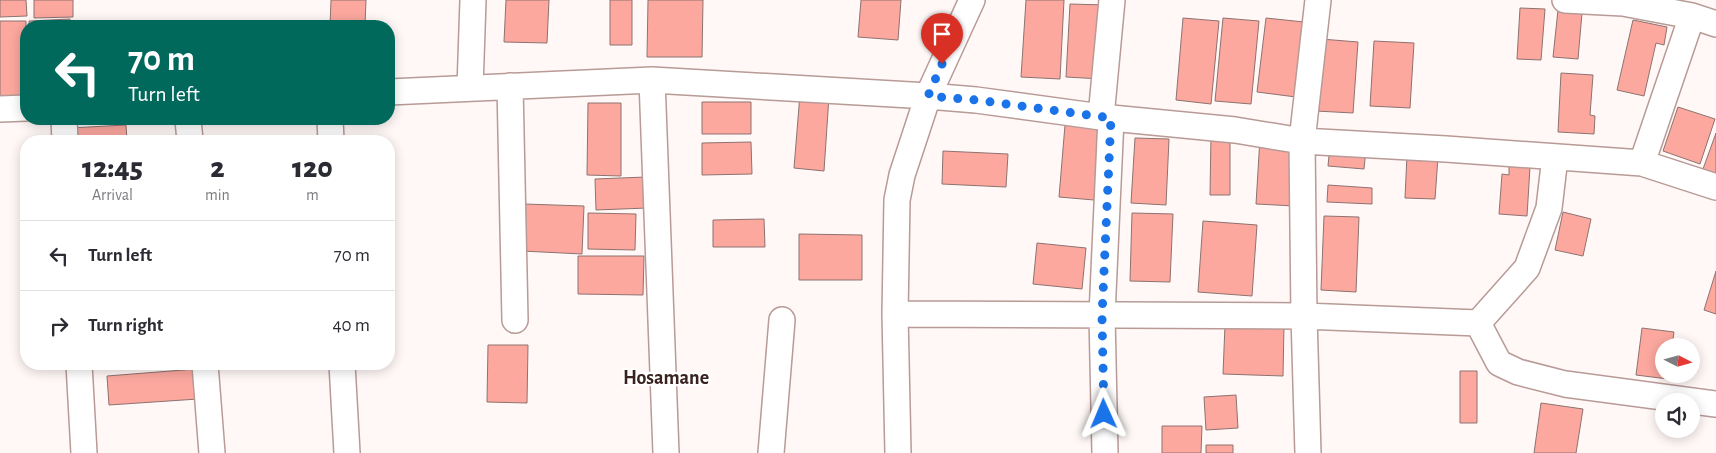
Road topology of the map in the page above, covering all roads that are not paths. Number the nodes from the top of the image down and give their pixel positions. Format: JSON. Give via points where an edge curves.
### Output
{"nodes":[{"id":1,"x":473,"y":0,"type":"edge"},
{"id":2,"x":972,"y":0,"type":"edge"},
{"id":3,"x":1112,"y":0,"type":"edge"},
{"id":4,"x":1318,"y":0,"type":"edge"},
{"id":5,"x":1566,"y":0,"type":"edge"},
{"id":6,"x":1692,"y":16,"type":"junction"},
{"id":7,"x":1716,"y":24,"type":"edge"},
{"id":8,"x":652,"y":80,"type":"junction"},
{"id":9,"x":510,"y":86,"type":"junction"},
{"id":10,"x":470,"y":88,"type":"junction"},
{"id":11,"x":395,"y":92,"type":"edge"},
{"id":12,"x":928,"y":96,"type":"junction"},
{"id":13,"x":20,"y":108,"type":"edge"},
{"id":14,"x":0,"y":109,"type":"edge"},
{"id":15,"x":1106,"y":117,"type":"junction"},
{"id":16,"x":1302,"y":141,"type":"junction"},
{"id":17,"x":1555,"y":157,"type":"junction"},
{"id":18,"x":1642,"y":164,"type":"junction"},
{"id":19,"x":1716,"y":188,"type":"edge"},
{"id":20,"x":895,"y":314,"type":"junction"},
{"id":21,"x":1102,"y":316,"type":"junction"},
{"id":22,"x":1304,"y":316,"type":"junction"},
{"id":23,"x":515,"y":320,"type":"dead end"},
{"id":24,"x":782,"y":320,"type":"dead end"},
{"id":25,"x":1478,"y":323,"type":"junction"},
{"id":26,"x":79,"y":370,"type":"edge"},
{"id":27,"x":206,"y":370,"type":"edge"},
{"id":28,"x":342,"y":370,"type":"edge"},
{"id":29,"x":1716,"y":404,"type":"edge"},
{"id":30,"x":84,"y":453,"type":"edge"},
{"id":31,"x":212,"y":453,"type":"edge"},
{"id":32,"x":347,"y":453,"type":"edge"},
{"id":33,"x":666,"y":453,"type":"edge"},
{"id":34,"x":772,"y":453,"type":"edge"},
{"id":35,"x":898,"y":453,"type":"edge"},
{"id":36,"x":1105,"y":453,"type":"edge"},
{"id":37,"x":1308,"y":453,"type":"edge"}],
"edges":[{"from":1,"to":10,"type":"street"},
{"from":2,"to":12,"type":"street"},
{"from":3,"to":15,"type":"street"},
{"from":4,"to":16,"type":"street"},
{"from":5,"to":6,"type":"street","via":[[1623,3]]},
{"from":6,"to":7,"type":"street"},
{"from":6,"to":18,"type":"street"},
{"from":8,"to":9,"type":"street"},
{"from":8,"to":12,"type":"street"},
{"from":8,"to":33,"type":"street"},
{"from":9,"to":10,"type":"street"},
{"from":9,"to":23,"type":"street"},
{"from":10,"to":11,"type":"street"},
{"from":12,"to":15,"type":"street"},
{"from":12,"to":20,"type":"street","via":[[897,200]]},
{"from":13,"to":14,"type":"street"},
{"from":15,"to":16,"type":"street","via":[[1235,130]]},
{"from":15,"to":21,"type":"street"},
{"from":16,"to":17,"type":"street"},
{"from":16,"to":22,"type":"street"},
{"from":17,"to":18,"type":"street"},
{"from":17,"to":25,"type":"street","via":[[1549,208],[1528,268]]},
{"from":18,"to":19,"type":"street"},
{"from":20,"to":21,"type":"street"},
{"from":20,"to":35,"type":"street"},
{"from":21,"to":22,"type":"street"},
{"from":21,"to":36,"type":"street"},
{"from":22,"to":25,"type":"street"},
{"from":22,"to":37,"type":"street"},
{"from":24,"to":34,"type":"street"},
{"from":25,"to":29,"type":"street","via":[[1499,362],[1518,372],[1565,384]]},
{"from":26,"to":30,"type":"street"},
{"from":27,"to":31,"type":"street"},
{"from":28,"to":32,"type":"street"}]}
